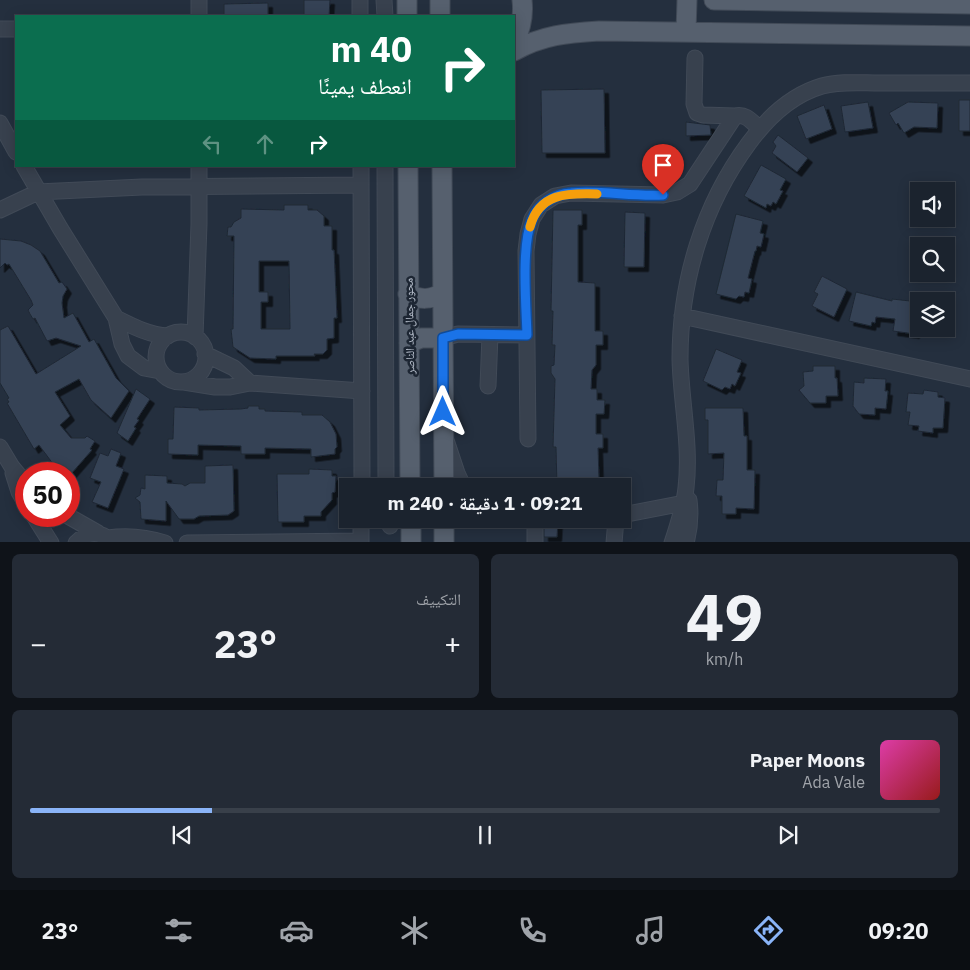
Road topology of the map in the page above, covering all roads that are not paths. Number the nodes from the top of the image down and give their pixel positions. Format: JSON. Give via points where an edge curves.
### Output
{"nodes":[{"id":1,"x":199,"y":0,"type":"edge"},
{"id":2,"x":360,"y":0,"type":"edge"},
{"id":3,"x":384,"y":0,"type":"edge"},
{"id":4,"x":407,"y":0,"type":"edge"},
{"id":5,"x":440,"y":0,"type":"edge"},
{"id":6,"x":522,"y":0,"type":"edge"},
{"id":7,"x":687,"y":0,"type":"edge"},
{"id":8,"x":714,"y":0,"type":"edge"},
{"id":9,"x":720,"y":0,"type":"edge"},
{"id":10,"x":792,"y":1,"type":"edge"},
{"id":11,"x":891,"y":1,"type":"edge"},
{"id":12,"x":961,"y":3,"type":"edge"},
{"id":13,"x":199,"y":15,"type":"edge"},
{"id":14,"x":360,"y":15,"type":"edge"},
{"id":15,"x":384,"y":15,"type":"edge"},
{"id":16,"x":407,"y":15,"type":"edge"},
{"id":17,"x":440,"y":15,"type":"edge"},
{"id":18,"x":0,"y":29,"type":"edge"},
{"id":19,"x":15,"y":29,"type":"edge"},
{"id":20,"x":686,"y":32,"type":"junction"},
{"id":21,"x":970,"y":36,"type":"edge"},
{"id":22,"x":515,"y":41,"type":"edge"},
{"id":23,"x":515,"y":51,"type":"edge"},
{"id":24,"x":695,"y":58,"type":"dead end"},
{"id":25,"x":970,"y":83,"type":"edge"},
{"id":26,"x":736,"y":116,"type":"junction"},
{"id":27,"x":0,"y":123,"type":"edge"},
{"id":28,"x":760,"y":129,"type":"junction"},
{"id":29,"x":15,"y":150,"type":"edge"},
{"id":30,"x":25,"y":167,"type":"edge"},
{"id":31,"x":199,"y":167,"type":"edge"},
{"id":32,"x":361,"y":167,"type":"edge"},
{"id":33,"x":385,"y":167,"type":"edge"},
{"id":34,"x":408,"y":167,"type":"edge"},
{"id":35,"x":442,"y":167,"type":"edge"},
{"id":36,"x":361,"y":185,"type":"junction"},
{"id":37,"x":199,"y":187,"type":"junction"},
{"id":38,"x":38,"y":192,"type":"junction"},
{"id":39,"x":0,"y":210,"type":"edge"},
{"id":40,"x":442,"y":293,"type":"junction"},
{"id":41,"x":408,"y":294,"type":"junction"},
{"id":42,"x":682,"y":316,"type":"junction"},
{"id":43,"x":116,"y":318,"type":"junction"},
{"id":44,"x":490,"y":335,"type":"junction"},
{"id":45,"x":527,"y":335,"type":"junction"},
{"id":46,"x":168,"y":336,"type":"junction"},
{"id":47,"x":195,"y":336,"type":"junction"},
{"id":48,"x":443,"y":338,"type":"junction"},
{"id":49,"x":409,"y":343,"type":"junction"},
{"id":50,"x":205,"y":354,"type":"junction"},
{"id":51,"x":160,"y":372,"type":"junction"},
{"id":52,"x":970,"y":379,"type":"edge"},
{"id":53,"x":184,"y":382,"type":"junction"},
{"id":54,"x":250,"y":383,"type":"junction"},
{"id":55,"x":488,"y":386,"type":"dead end"},
{"id":56,"x":362,"y":391,"type":"junction"},
{"id":57,"x":444,"y":430,"type":"junction"},
{"id":58,"x":528,"y":440,"type":"dead end"},
{"id":59,"x":0,"y":447,"type":"edge"},
{"id":60,"x":12,"y":467,"type":"junction"},
{"id":61,"x":15,"y":471,"type":"edge"},
{"id":62,"x":15,"y":478,"type":"edge"},
{"id":63,"x":362,"y":478,"type":"edge"},
{"id":64,"x":386,"y":478,"type":"edge"},
{"id":65,"x":410,"y":478,"type":"edge"},
{"id":66,"x":444,"y":478,"type":"edge"},
{"id":67,"x":459,"y":478,"type":"edge"},
{"id":68,"x":686,"y":486,"type":"junction"},
{"id":69,"x":684,"y":503,"type":"junction"},
{"id":70,"x":631,"y":513,"type":"edge"},
{"id":71,"x":80,"y":523,"type":"edge"},
{"id":72,"x":41,"y":527,"type":"edge"},
{"id":73,"x":361,"y":528,"type":"edge"},
{"id":74,"x":411,"y":528,"type":"edge"},
{"id":75,"x":444,"y":528,"type":"edge"},
{"id":76,"x":534,"y":528,"type":"edge"},
{"id":77,"x":615,"y":528,"type":"edge"},
{"id":78,"x":106,"y":538,"type":"edge"},
{"id":79,"x":51,"y":542,"type":"edge"},
{"id":80,"x":76,"y":542,"type":"edge"},
{"id":81,"x":165,"y":542,"type":"edge"},
{"id":82,"x":188,"y":542,"type":"edge"},
{"id":83,"x":361,"y":542,"type":"edge"},
{"id":84,"x":411,"y":542,"type":"edge"},
{"id":85,"x":444,"y":542,"type":"edge"},
{"id":86,"x":533,"y":542,"type":"edge"},
{"id":87,"x":548,"y":542,"type":"edge"},
{"id":88,"x":614,"y":542,"type":"edge"},
{"id":89,"x":672,"y":542,"type":"edge"},
{"id":90,"x":686,"y":542,"type":"edge"}],
"edges":[{"from":1,"to":13,"type":"street"},
{"from":2,"to":14,"type":"street"},
{"from":3,"to":15,"type":"street"},
{"from":4,"to":16,"type":"main road"},
{"from":5,"to":17,"type":"main road"},
{"from":6,"to":22,"type":"main road","via":[[524,13]]},
{"from":7,"to":20,"type":"main road"},
{"from":8,"to":9,"type":"main road"},
{"from":9,"to":10,"type":"main road"},
{"from":10,"to":11,"type":"main road"},
{"from":11,"to":12,"type":"main road"},
{"from":18,"to":19,"type":"street"},
{"from":20,"to":21,"type":"main road"},
{"from":20,"to":23,"type":"main road","via":[[567,33],[543,38]]},
{"from":24,"to":26,"type":"street","via":[[694,104],[697,113]]},
{"from":25,"to":28,"type":"street","via":[[825,85],[804,92],[785,104]]},
{"from":26,"to":28,"type":"street","via":[[746,116]]},
{"from":26,"to":45,"type":"street","via":[[690,184],[677,192],[652,196],[570,193],[555,196],[541,206],[532,219],[528,234]]},
{"from":27,"to":29,"type":"street"},
{"from":28,"to":42,"type":"street","via":[[740,155],[710,210],[692,262]]},
{"from":30,"to":38,"type":"street"},
{"from":31,"to":37,"type":"street"},
{"from":32,"to":36,"type":"street"},
{"from":33,"to":64,"type":"street"},
{"from":34,"to":41,"type":"main road","name":"محور جمال عبد الناصر"},
{"from":35,"to":40,"type":"main road"},
{"from":36,"to":37,"type":"street"},
{"from":36,"to":56,"type":"street"},
{"from":37,"to":38,"type":"street"},
{"from":37,"to":47,"type":"street"},
{"from":38,"to":39,"type":"street"},
{"from":38,"to":43,"type":"street"},
{"from":40,"to":41,"type":"main road","via":[[426,299]]},
{"from":40,"to":48,"type":"main road"},
{"from":41,"to":49,"type":"main road","name":"محور جمال عبد الناصر"},
{"from":42,"to":52,"type":"street"},
{"from":42,"to":68,"type":"street","via":[[680,370],[686,429]]},
{"from":43,"to":46,"type":"street","via":[[143,331]]},
{"from":43,"to":51,"type":"street","via":[[128,356],[144,368]]},
{"from":44,"to":45,"type":"street"},
{"from":44,"to":48,"type":"street","via":[[458,334]]},
{"from":44,"to":55,"type":"street"},
{"from":45,"to":58,"type":"street"},
{"from":46,"to":47,"type":"street","via":[[176,332]]},
{"from":46,"to":51,"type":"street","via":[[160,342],[156,352]]},
{"from":47,"to":50,"type":"street"},
{"from":48,"to":49,"type":"main road","via":[[421,338]]},
{"from":48,"to":57,"type":"main road"},
{"from":49,"to":65,"type":"main road","name":"محور جمال عبد الناصر"},
{"from":50,"to":53,"type":"street","via":[[201,372]]},
{"from":50,"to":54,"type":"street","via":[[234,368]]},
{"from":51,"to":53,"type":"street","via":[[175,382]]},
{"from":53,"to":54,"type":"street","via":[[223,387]]},
{"from":54,"to":56,"type":"street"},
{"from":56,"to":63,"type":"street"},
{"from":57,"to":66,"type":"main road"},
{"from":57,"to":67,"type":"street"},
{"from":59,"to":60,"type":"street"},
{"from":60,"to":61,"type":"street"},
{"from":60,"to":62,"type":"street"},
{"from":68,"to":69,"type":"street"},
{"from":68,"to":90,"type":"street","via":[[691,516]]},
{"from":69,"to":70,"type":"street"},
{"from":69,"to":89,"type":"street"},
{"from":71,"to":78,"type":"street"},
{"from":72,"to":79,"type":"street"},
{"from":73,"to":83,"type":"street"},
{"from":74,"to":84,"type":"main road"},
{"from":75,"to":85,"type":"main road"},
{"from":76,"to":86,"type":"street"},
{"from":77,"to":88,"type":"street"},
{"from":78,"to":80,"type":"street","via":[[89,534]]},
{"from":78,"to":81,"type":"street","via":[[122,535]]},
{"from":82,"to":83,"type":"street"},
{"from":86,"to":87,"type":"street"}]}
